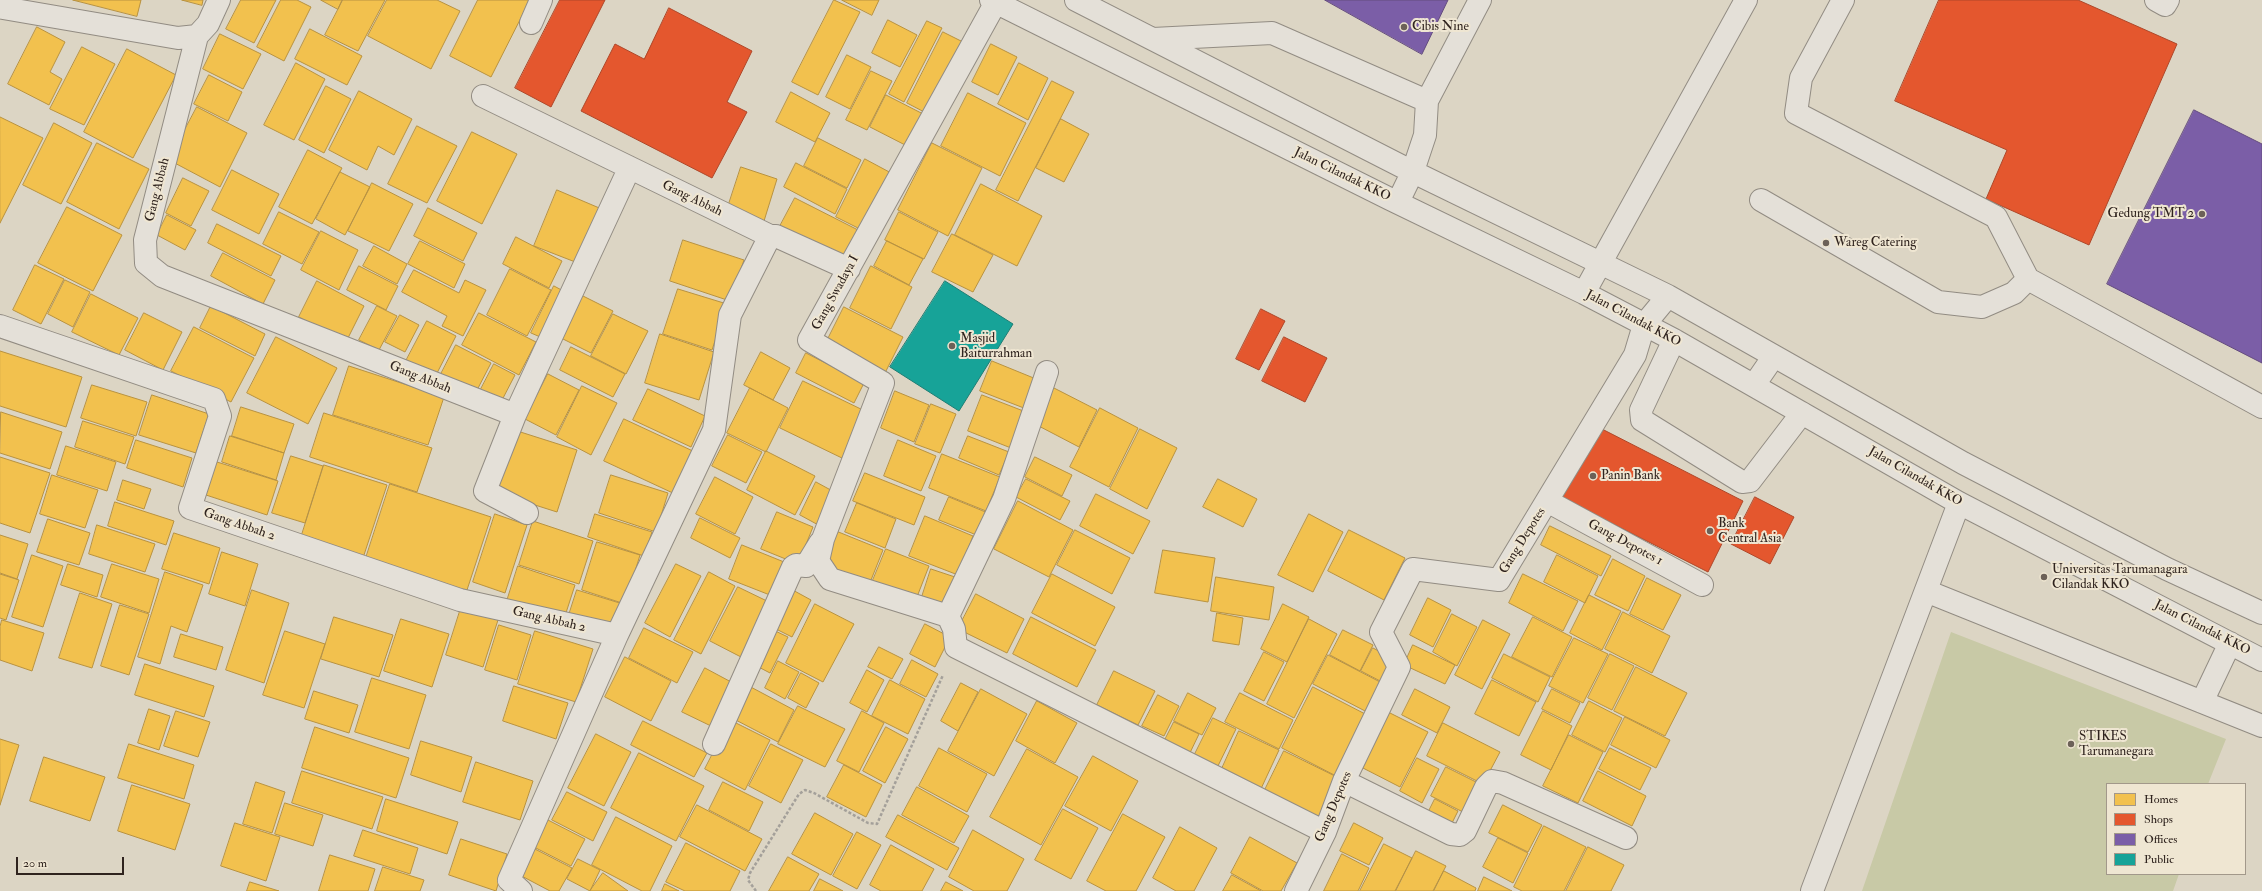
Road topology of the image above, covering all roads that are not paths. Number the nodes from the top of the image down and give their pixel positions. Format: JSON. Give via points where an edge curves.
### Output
{"nodes":[{"id":1,"x":219,"y":0,"type":"edge"},
{"id":2,"x":542,"y":0,"type":"edge"},
{"id":3,"x":1076,"y":0,"type":"edge"},
{"id":4,"x":1480,"y":0,"type":"edge"},
{"id":5,"x":1746,"y":0,"type":"edge"},
{"id":6,"x":1843,"y":0,"type":"edge"},
{"id":7,"x":2156,"y":0,"type":"edge"},
{"id":8,"x":2168,"y":0,"type":"edge"},
{"id":9,"x":994,"y":1,"type":"edge"},
{"id":10,"x":1,"y":10,"type":"edge"},
{"id":11,"x":531,"y":23,"type":"dead end"},
{"id":12,"x":197,"y":36,"type":"junction"},
{"id":13,"x":1152,"y":39,"type":"junction"},
{"id":14,"x":484,"y":96,"type":"dead end"},
{"id":15,"x":1427,"y":101,"type":"junction"},
{"id":16,"x":630,"y":169,"type":"junction"},
{"id":17,"x":1413,"y":171,"type":"junction"},
{"id":18,"x":1761,"y":200,"type":"dead end"},
{"id":19,"x":1398,"y":202,"type":"junction"},
{"id":20,"x":770,"y":236,"type":"junction"},
{"id":21,"x":1600,"y":264,"type":"junction"},
{"id":22,"x":849,"y":269,"type":"junction"},
{"id":23,"x":2028,"y":279,"type":"junction"},
{"id":24,"x":1584,"y":293,"type":"junction"},
{"id":25,"x":1668,"y":296,"type":"junction"},
{"id":26,"x":1644,"y":325,"type":"junction"},
{"id":27,"x":0,"y":326,"type":"edge"},
{"id":28,"x":1674,"y":340,"type":"junction"},
{"id":29,"x":1774,"y":356,"type":"junction"},
{"id":30,"x":1047,"y":372,"type":"dead end"},
{"id":31,"x":1754,"y":386,"type":"junction"},
{"id":32,"x":2262,"y":407,"type":"edge"},
{"id":33,"x":1802,"y":413,"type":"junction"},
{"id":34,"x":515,"y":415,"type":"junction"},
{"id":35,"x":1547,"y":501,"type":"junction"},
{"id":36,"x":1959,"y":503,"type":"junction"},
{"id":37,"x":527,"y":513,"type":"dead end"},
{"id":38,"x":823,"y":539,"type":"junction"},
{"id":39,"x":1702,"y":585,"type":"dead end"},
{"id":40,"x":1926,"y":591,"type":"junction"},
{"id":41,"x":2262,"y":613,"type":"edge"},
{"id":42,"x":948,"y":616,"type":"junction"},
{"id":43,"x":617,"y":635,"type":"junction"},
{"id":44,"x":2230,"y":643,"type":"junction"},
{"id":45,"x":2262,"y":660,"type":"edge"},
{"id":46,"x":2202,"y":702,"type":"junction"},
{"id":47,"x":2262,"y":726,"type":"edge"},
{"id":48,"x":714,"y":744,"type":"dead end"},
{"id":49,"x":1344,"y":781,"type":"junction"},
{"id":50,"x":1325,"y":832,"type":"junction"},
{"id":51,"x":1626,"y":838,"type":"dead end"},
{"id":52,"x":520,"y":891,"type":"edge"},
{"id":53,"x":1296,"y":891,"type":"edge"},
{"id":54,"x":1812,"y":891,"type":"edge"}],
"edges":[{"from":1,"to":12,"type":"street","name":"Gang Abbah","via":[[208,24]]},
{"from":2,"to":11,"type":"street"},
{"from":3,"to":13,"type":"street"},
{"from":4,"to":15,"type":"street"},
{"from":5,"to":21,"type":"street"},
{"from":6,"to":23,"type":"street","via":[[1801,78],[1796,113],[1996,217]]},
{"from":7,"to":8,"type":"street","via":[[2165,5]]},
{"from":9,"to":19,"type":"street","name":"Jalan Cilandak KKO"},
{"from":9,"to":22,"type":"street","name":"Gang Swadaya I"},
{"from":10,"to":12,"type":"street","via":[[178,38]]},
{"from":12,"to":34,"type":"street","name":"Gang Abbah","via":[[145,240],[146,263],[162,276]]},
{"from":13,"to":15,"type":"street","via":[[1272,33]]},
{"from":13,"to":17,"type":"street"},
{"from":14,"to":16,"type":"street","name":"Gang Abbah"},
{"from":15,"to":17,"type":"street","via":[[1425,135]]},
{"from":16,"to":20,"type":"street","name":"Gang Abbah"},
{"from":16,"to":34,"type":"street"},
{"from":17,"to":19,"type":"street"},
{"from":17,"to":21,"type":"street"},
{"from":18,"to":23,"type":"street","via":[[1938,302],[1982,307],[2014,293]]},
{"from":19,"to":24,"type":"street","name":"Jalan Cilandak KKO"},
{"from":20,"to":22,"type":"street","name":"Gang Abbah","via":[[776,236]]},
{"from":20,"to":43,"type":"street","via":[[730,315],[714,430]]},
{"from":21,"to":24,"type":"street"},
{"from":21,"to":25,"type":"street"},
{"from":22,"to":38,"type":"street","name":"Gang Swadaya I","via":[[809,340],[883,383]]},
{"from":23,"to":32,"type":"street"},
{"from":24,"to":26,"type":"street","name":"Jalan Cilandak KKO"},
{"from":25,"to":26,"type":"street"},
{"from":25,"to":29,"type":"street"},
{"from":26,"to":28,"type":"street","name":"Jalan Cilandak KKO"},
{"from":26,"to":35,"type":"street","name":"Gang Depotes","via":[[1635,355]]},
{"from":27,"to":43,"type":"street","name":"Gang Abbah 2","via":[[214,399],[220,416],[190,508],[460,600]]},
{"from":28,"to":31,"type":"street","name":"Jalan Cilandak KKO"},
{"from":28,"to":33,"type":"street","via":[[1640,410],[1642,420],[1742,482],[1750,481]]},
{"from":29,"to":31,"type":"street"},
{"from":29,"to":41,"type":"street","via":[[1963,463],[2167,569]]},
{"from":30,"to":42,"type":"street","via":[[1004,499]]},
{"from":31,"to":33,"type":"street","name":"Jalan Cilandak KKO"},
{"from":33,"to":36,"type":"street","name":"Jalan Cilandak KKO"},
{"from":34,"to":37,"type":"street","via":[[485,491]]},
{"from":35,"to":39,"type":"street","name":"Gang Depotes 1"},
{"from":35,"to":49,"type":"street","name":"Gang Depotes","via":[[1498,580],[1413,568],[1381,632],[1399,667]]},
{"from":36,"to":40,"type":"street"},
{"from":36,"to":44,"type":"street","name":"Jalan Cilandak KKO"},
{"from":38,"to":42,"type":"street","name":"Gang Swadaya I","via":[[818,561],[830,580]]},
{"from":38,"to":48,"type":"street","via":[[806,566],[793,567]]},
{"from":40,"to":46,"type":"street"},
{"from":40,"to":54,"type":"street"},
{"from":42,"to":50,"type":"street","via":[[954,629],[956,647]]},
{"from":43,"to":52,"type":"street","via":[[509,880]]},
{"from":44,"to":45,"type":"street","name":"Jalan Cilandak KKO"},
{"from":44,"to":46,"type":"street"},
{"from":46,"to":47,"type":"street"},
{"from":49,"to":50,"type":"street","name":"Gang Depotes"},
{"from":49,"to":51,"type":"street","via":[[1451,834],[1460,835],[1465,832],[1486,787],[1492,781],[1504,783]]},
{"from":50,"to":53,"type":"street","name":"Gang Depotes"}]}
